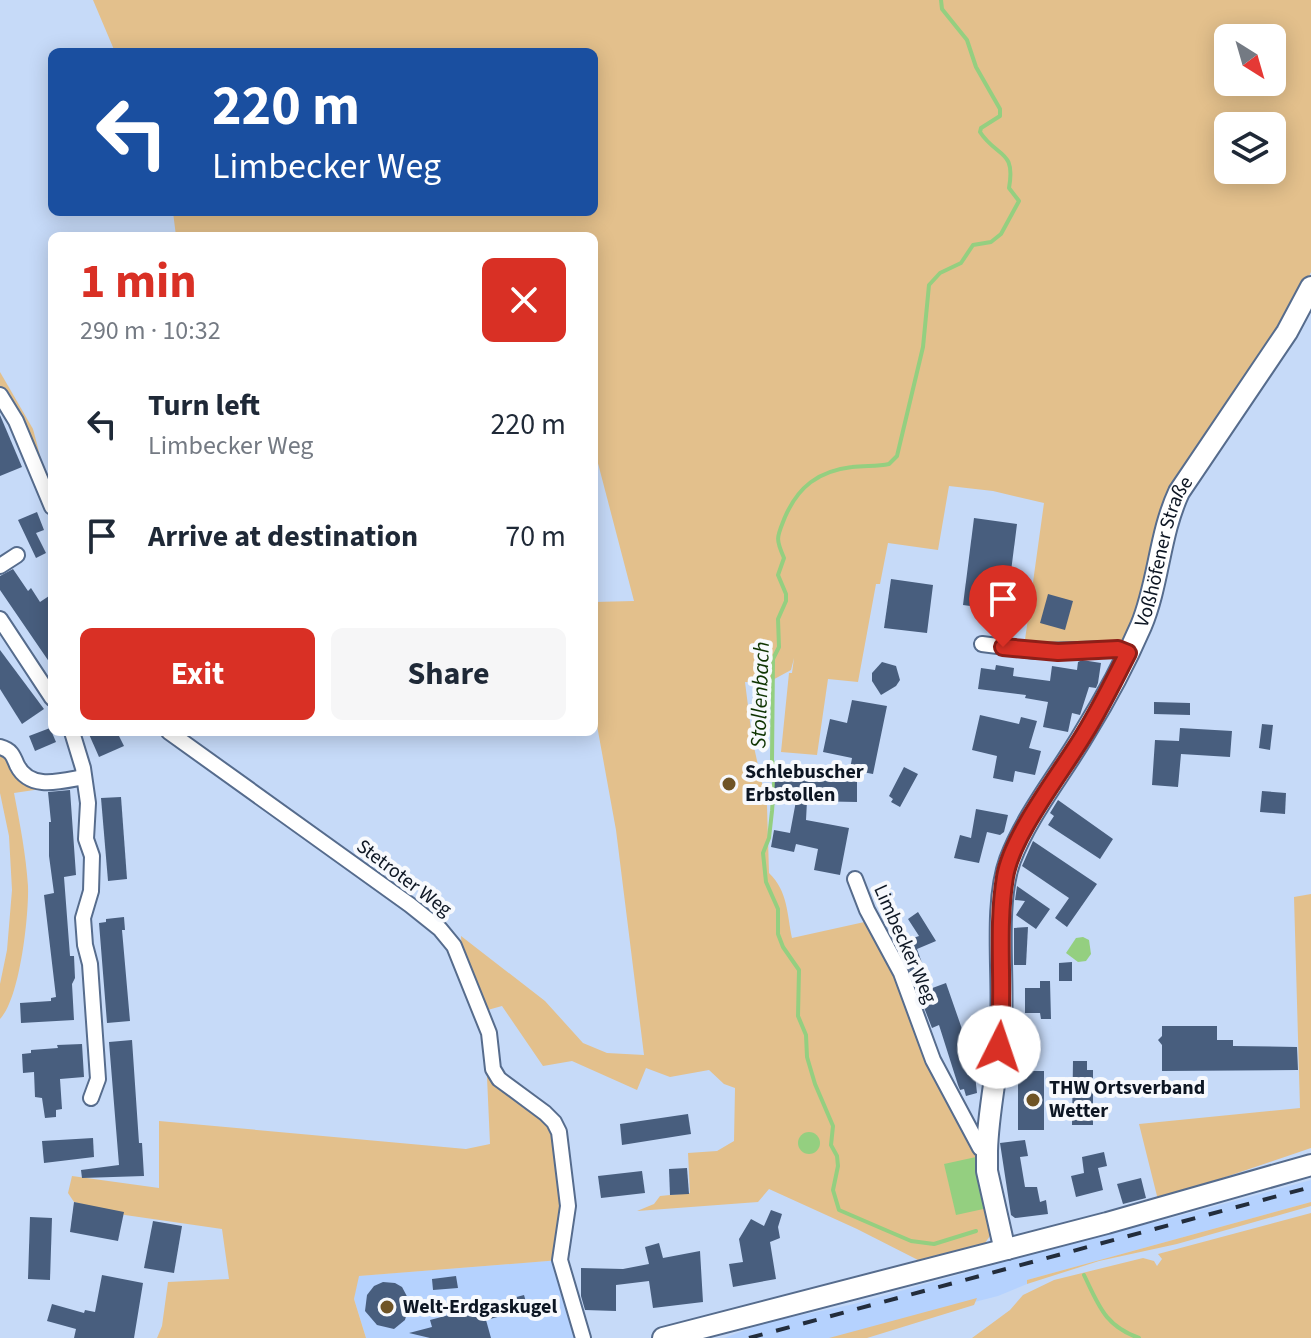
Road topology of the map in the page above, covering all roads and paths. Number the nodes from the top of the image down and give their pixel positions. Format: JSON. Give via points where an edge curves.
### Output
{"nodes":[{"id":1,"x":1311,"y":287,"type":"edge"},
{"id":2,"x":0,"y":395,"type":"edge"},
{"id":3,"x":48,"y":497,"type":"edge"},
{"id":4,"x":17,"y":555,"type":"dead end"},
{"id":5,"x":0,"y":566,"type":"edge"},
{"id":6,"x":0,"y":619,"type":"edge"},
{"id":7,"x":982,"y":644,"type":"dead end"},
{"id":8,"x":1128,"y":653,"type":"junction"},
{"id":9,"x":48,"y":692,"type":"edge"},
{"id":10,"x":73,"y":736,"type":"edge"},
{"id":11,"x":175,"y":736,"type":"edge"},
{"id":12,"x":0,"y":747,"type":"edge"},
{"id":13,"x":84,"y":777,"type":"junction"},
{"id":14,"x":855,"y":879,"type":"dead end"},
{"id":15,"x":91,"y":1098,"type":"dead end"},
{"id":16,"x":987,"y":1151,"type":"junction"},
{"id":17,"x":1311,"y":1165,"type":"edge"},
{"id":18,"x":1007,"y":1249,"type":"junction"},
{"id":19,"x":583,"y":1338,"type":"edge"},
{"id":20,"x":663,"y":1338,"type":"edge"}],
"edges":[{"from":1,"to":8,"type":"street","name":"Voßhöfener Straße","via":[[1287,332],[1179,492],[1167,517],[1148,606]]},
{"from":2,"to":3,"type":"street"},
{"from":4,"to":5,"type":"street"},
{"from":6,"to":9,"type":"street"},
{"from":7,"to":8,"type":"street"},
{"from":8,"to":16,"type":"street","name":"Voßhöfener Straße","via":[[1007,869],[1001,1027]]},
{"from":10,"to":13,"type":"street"},
{"from":11,"to":19,"type":"street","name":"Stetroter Weg","via":[[410,905],[454,946],[489,1033],[493,1069],[545,1113],[559,1132],[568,1206],[560,1260]]},
{"from":12,"to":13,"type":"street","via":[[12,752],[25,776],[38,782]]},
{"from":13,"to":15,"type":"street","via":[[92,866],[83,918],[98,1079]]},
{"from":14,"to":16,"type":"street","name":"Limbecker Weg","via":[[901,973],[933,1060],[980,1148]]},
{"from":16,"to":18,"type":"street","name":"Voßhöfener Straße"},
{"from":17,"to":18,"type":"street"},
{"from":18,"to":20,"type":"street"}]}
